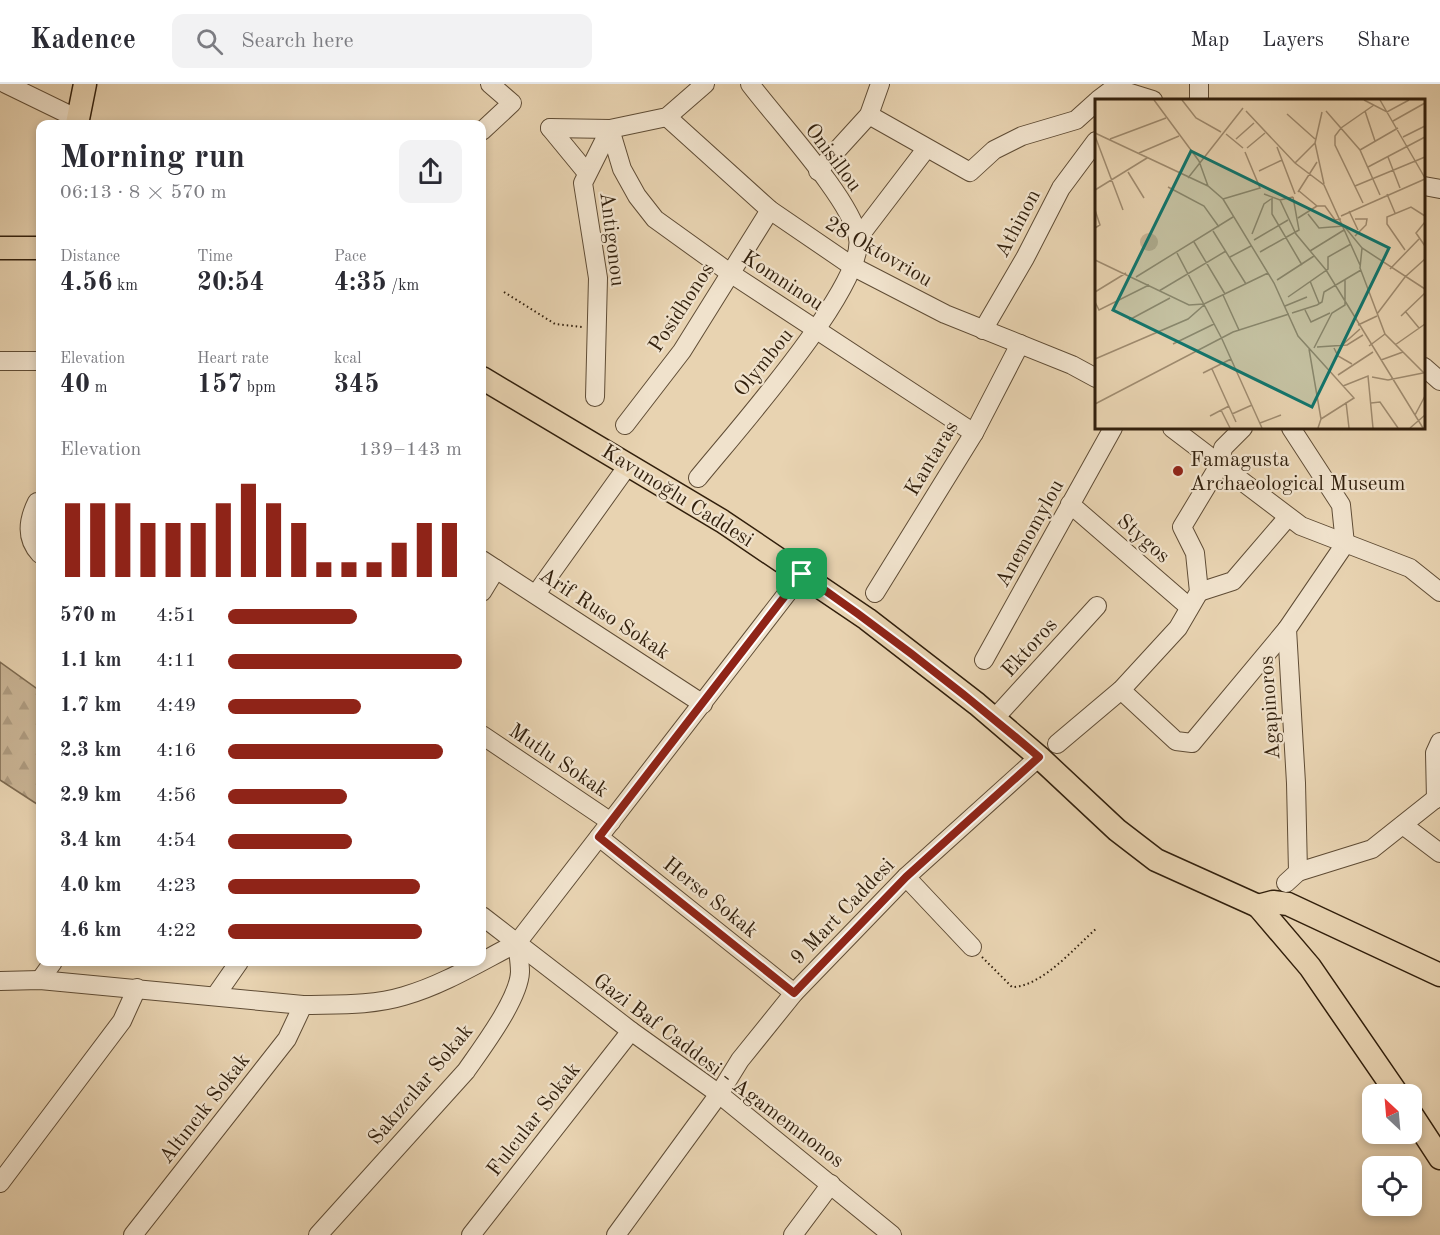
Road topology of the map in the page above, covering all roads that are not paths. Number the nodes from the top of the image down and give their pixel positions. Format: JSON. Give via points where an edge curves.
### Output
{"nodes":[{"id":1,"x":6,"y":84,"type":"edge"},
{"id":2,"x":85,"y":84,"type":"edge"},
{"id":3,"x":490,"y":84,"type":"edge"},
{"id":4,"x":705,"y":84,"type":"edge"},
{"id":5,"x":750,"y":84,"type":"edge"},
{"id":6,"x":880,"y":84,"type":"edge"},
{"id":7,"x":1114,"y":91,"type":"edge"},
{"id":8,"x":1100,"y":99,"type":"edge"},
{"id":9,"x":1148,"y":99,"type":"edge"},
{"id":10,"x":1095,"y":103,"type":"edge"},
{"id":11,"x":869,"y":115,"type":"junction"},
{"id":12,"x":667,"y":117,"type":"junction"},
{"id":13,"x":74,"y":120,"type":"edge"},
{"id":14,"x":80,"y":120,"type":"edge"},
{"id":15,"x":486,"y":127,"type":"edge"},
{"id":16,"x":610,"y":129,"type":"junction"},
{"id":17,"x":1095,"y":142,"type":"edge"},
{"id":18,"x":926,"y":149,"type":"junction"},
{"id":19,"x":818,"y":171,"type":"junction"},
{"id":20,"x":587,"y":173,"type":"junction"},
{"id":21,"x":1425,"y":186,"type":"edge"},
{"id":22,"x":1440,"y":189,"type":"edge"},
{"id":23,"x":770,"y":210,"type":"junction"},
{"id":24,"x":858,"y":238,"type":"junction"},
{"id":25,"x":0,"y":248,"type":"edge"},
{"id":26,"x":36,"y":248,"type":"edge"},
{"id":27,"x":852,"y":266,"type":"junction"},
{"id":28,"x":730,"y":273,"type":"junction"},
{"id":29,"x":819,"y":329,"type":"junction"},
{"id":30,"x":983,"y":330,"type":"junction"},
{"id":31,"x":1020,"y":344,"type":"junction"},
{"id":32,"x":0,"y":361,"type":"edge"},
{"id":33,"x":36,"y":361,"type":"edge"},
{"id":34,"x":1425,"y":368,"type":"edge"},
{"id":35,"x":1095,"y":378,"type":"edge"},
{"id":36,"x":486,"y":380,"type":"edge"},
{"id":37,"x":1440,"y":381,"type":"edge"},
{"id":38,"x":595,"y":397,"type":"dead end"},
{"id":39,"x":625,"y":425,"type":"dead end"},
{"id":40,"x":1112,"y":429,"type":"edge"},
{"id":41,"x":1173,"y":429,"type":"edge"},
{"id":42,"x":1242,"y":429,"type":"edge"},
{"id":43,"x":1291,"y":429,"type":"edge"},
{"id":44,"x":974,"y":433,"type":"junction"},
{"id":45,"x":629,"y":464,"type":"junction"},
{"id":46,"x":1220,"y":464,"type":"junction"},
{"id":47,"x":698,"y":478,"type":"dead end"},
{"id":48,"x":1070,"y":504,"type":"junction"},
{"id":49,"x":36,"y":506,"type":"edge"},
{"id":50,"x":1288,"y":517,"type":"junction"},
{"id":51,"x":1345,"y":544,"type":"junction"},
{"id":52,"x":36,"y":547,"type":"edge"},
{"id":53,"x":489,"y":564,"type":"edge"},
{"id":54,"x":802,"y":574,"type":"junction"},
{"id":55,"x":1440,"y":592,"type":"edge"},
{"id":56,"x":875,"y":593,"type":"dead end"},
{"id":57,"x":536,"y":594,"type":"junction"},
{"id":58,"x":1194,"y":599,"type":"junction"},
{"id":59,"x":1097,"y":606,"type":"dead end"},
{"id":60,"x":1287,"y":629,"type":"junction"},
{"id":61,"x":984,"y":660,"type":"dead end"},
{"id":62,"x":1121,"y":690,"type":"junction"},
{"id":63,"x":703,"y":705,"type":"junction"},
{"id":64,"x":994,"y":718,"type":"junction"},
{"id":65,"x":486,"y":738,"type":"edge"},
{"id":66,"x":1440,"y":742,"type":"edge"},
{"id":67,"x":1048,"y":750,"type":"junction"},
{"id":68,"x":1438,"y":797,"type":"edge"},
{"id":69,"x":611,"y":822,"type":"junction"},
{"id":70,"x":1402,"y":825,"type":"junction"},
{"id":71,"x":599,"y":837,"type":"junction"},
{"id":72,"x":1440,"y":852,"type":"edge"},
{"id":73,"x":906,"y":877,"type":"junction"},
{"id":74,"x":1258,"y":906,"type":"junction"},
{"id":75,"x":486,"y":919,"type":"edge"},
{"id":76,"x":517,"y":943,"type":"junction"},
{"id":77,"x":972,"y":947,"type":"road end"},
{"id":78,"x":486,"y":959,"type":"edge"},
{"id":79,"x":50,"y":966,"type":"edge"},
{"id":80,"x":236,"y":966,"type":"edge"},
{"id":81,"x":472,"y":966,"type":"edge"},
{"id":82,"x":1440,"y":975,"type":"edge"},
{"id":83,"x":40,"y":980,"type":"junction"},
{"id":84,"x":0,"y":981,"type":"edge"},
{"id":85,"x":137,"y":988,"type":"junction"},
{"id":86,"x":794,"y":993,"type":"junction"},
{"id":87,"x":216,"y":995,"type":"junction"},
{"id":88,"x":303,"y":1005,"type":"junction"},
{"id":89,"x":631,"y":1031,"type":"junction"},
{"id":90,"x":1390,"y":1084,"type":"edge"},
{"id":91,"x":719,"y":1094,"type":"junction"},
{"id":92,"x":1422,"y":1130,"type":"edge"},
{"id":93,"x":1440,"y":1158,"type":"edge"},
{"id":94,"x":0,"y":1183,"type":"edge"},
{"id":95,"x":831,"y":1184,"type":"junction"},
{"id":96,"x":133,"y":1235,"type":"edge"},
{"id":97,"x":318,"y":1235,"type":"edge"},
{"id":98,"x":471,"y":1235,"type":"edge"},
{"id":99,"x":616,"y":1235,"type":"edge"},
{"id":100,"x":793,"y":1235,"type":"edge"},
{"id":101,"x":892,"y":1235,"type":"edge"}],
"edges":[{"from":1,"to":13,"type":"street"},
{"from":2,"to":14,"type":"main road"},
{"from":3,"to":15,"type":"street","via":[[512,103]]},
{"from":4,"to":12,"type":"street"},
{"from":5,"to":19,"type":"street","name":"Onisillou"},
{"from":6,"to":11,"type":"street"},
{"from":7,"to":8,"type":"street"},
{"from":7,"to":9,"type":"street"},
{"from":10,"to":18,"type":"street","via":[[1076,120],[1022,136],[994,150],[970,172]]},
{"from":11,"to":18,"type":"street"},
{"from":11,"to":19,"type":"street"},
{"from":12,"to":16,"type":"street"},
{"from":12,"to":23,"type":"street","name":"28 Oktovriou"},
{"from":16,"to":20,"type":"street","name":"Antigonou"},
{"from":16,"to":20,"type":"street","via":[[550,128]]},
{"from":16,"to":28,"type":"street","name":"Komninou","via":[[622,169],[655,219]]},
{"from":17,"to":30,"type":"street","name":"Athinon","via":[[1061,188]]},
{"from":18,"to":24,"type":"street"},
{"from":19,"to":24,"type":"street","name":"Onisillou","via":[[840,198]]},
{"from":20,"to":38,"type":"street","name":"Antigonou","via":[[583,183],[585,205],[598,278]]},
{"from":21,"to":22,"type":"street"},
{"from":23,"to":27,"type":"street","name":"28 Oktovriou"},
{"from":23,"to":28,"type":"street","name":"Posidhonos"},
{"from":24,"to":27,"type":"street"},
{"from":25,"to":26,"type":"main road"},
{"from":27,"to":29,"type":"street","name":"Olymbou"},
{"from":27,"to":30,"type":"street","name":"28 Oktovriou"},
{"from":28,"to":29,"type":"street","name":"Komninou"},
{"from":28,"to":39,"type":"street","name":"Posidhonos","via":[[682,351]]},
{"from":29,"to":44,"type":"street","name":"Komninou"},
{"from":29,"to":47,"type":"street","name":"Olymbou"},
{"from":30,"to":31,"type":"street","name":"28 Oktovriou"},
{"from":31,"to":35,"type":"street","name":"28 Oktovriou"},
{"from":31,"to":44,"type":"street","name":"Kantaras"},
{"from":32,"to":33,"type":"street"},
{"from":34,"to":37,"type":"street"},
{"from":36,"to":45,"type":"main road","name":"Kavunoğlu Caddesi"},
{"from":40,"to":48,"type":"street","name":"Anemomylou"},
{"from":41,"to":46,"type":"street"},
{"from":42,"to":46,"type":"street","via":[[1223,448]]},
{"from":43,"to":51,"type":"street","via":[[1341,505]]},
{"from":44,"to":56,"type":"street","name":"Kantaras"},
{"from":45,"to":54,"type":"main road","name":"Kavunoğlu Caddesi"},
{"from":45,"to":57,"type":"street"},
{"from":46,"to":50,"type":"street"},
{"from":46,"to":58,"type":"street","via":[[1182,527],[1194,553]]},
{"from":48,"to":58,"type":"street","name":"Stygos"},
{"from":48,"to":61,"type":"street","name":"Anemomylou"},
{"from":49,"to":52,"type":"street","via":[[28,533]]},
{"from":50,"to":51,"type":"street"},
{"from":50,"to":58,"type":"street","via":[[1233,581]]},
{"from":51,"to":55,"type":"street","via":[[1410,568]]},
{"from":51,"to":60,"type":"street","name":"Agapinoros"},
{"from":53,"to":57,"type":"street","name":"Arif Ruso Sokak"},
{"from":54,"to":63,"type":"street"},
{"from":54,"to":64,"type":"main road","name":"Kavunoğlu Caddesi"},
{"from":57,"to":63,"type":"street","name":"Arif Ruso Sokak"},
{"from":58,"to":62,"type":"street","name":"9 Mart Caddesi","via":[[1178,628]]},
{"from":59,"to":64,"type":"street","name":"Ektoros"},
{"from":60,"to":62,"type":"street","via":[[1192,743],[1176,741]]},
{"from":60,"to":70,"type":"street","name":"Agapinoros","via":[[1296,783],[1292,878],[1372,849]]},
{"from":62,"to":67,"type":"street","name":"9 Mart Caddesi"},
{"from":63,"to":69,"type":"street"},
{"from":64,"to":67,"type":"main road","name":"Kavunoğlu Caddesi"},
{"from":65,"to":69,"type":"street","name":"Mutlu Sokak"},
{"from":66,"to":68,"type":"street","via":[[1435,753]]},
{"from":67,"to":73,"type":"street","name":"9 Mart Caddesi"},
{"from":67,"to":74,"type":"main road","name":"Kavunoğlu Caddesi","via":[[1117,830],[1156,860]]},
{"from":68,"to":70,"type":"street"},
{"from":69,"to":71,"type":"street"},
{"from":70,"to":72,"type":"street"},
{"from":71,"to":76,"type":"street"},
{"from":71,"to":86,"type":"street","name":"Herse Sokak"},
{"from":73,"to":77,"type":"street"},
{"from":73,"to":86,"type":"street","name":"9 Mart Caddesi"},
{"from":74,"to":82,"type":"main road","name":"Kavunoğlu Caddesi","via":[[1288,904]]},
{"from":74,"to":90,"type":"main road","via":[[1310,967]]},
{"from":75,"to":76,"type":"street","name":"Gazi Baf Caddesi - Agamemnonos"},
{"from":76,"to":78,"type":"street"},
{"from":76,"to":89,"type":"street","name":"Gazi Baf Caddesi - Agamemnonos"},
{"from":76,"to":97,"type":"street","name":"Sakızcılar Sokak","via":[[520,974],[508,1007],[486,1043],[466,1071]]},
{"from":79,"to":83,"type":"street"},
{"from":80,"to":87,"type":"street"},
{"from":81,"to":88,"type":"street","via":[[402,997]]},
{"from":83,"to":84,"type":"street"},
{"from":83,"to":85,"type":"street"},
{"from":85,"to":87,"type":"street"},
{"from":85,"to":94,"type":"street","via":[[122,1021]]},
{"from":86,"to":91,"type":"street","name":"9 Mart Caddesi","via":[[740,1060]]},
{"from":87,"to":88,"type":"street"},
{"from":88,"to":96,"type":"street","name":"Altıncık Sokak","via":[[287,1039]]},
{"from":89,"to":91,"type":"street","name":"Gazi Baf Caddesi - Agamemnonos"},
{"from":89,"to":98,"type":"street","name":"Fulcular Sokak"},
{"from":91,"to":95,"type":"street","name":"Gazi Baf Caddesi - Agamemnonos"},
{"from":91,"to":99,"type":"street","name":"9 Mart Caddesi"},
{"from":92,"to":93,"type":"main road"},
{"from":95,"to":100,"type":"street"},
{"from":95,"to":101,"type":"street","name":"Gazi Baf Caddesi - Agamemnonos"}]}
